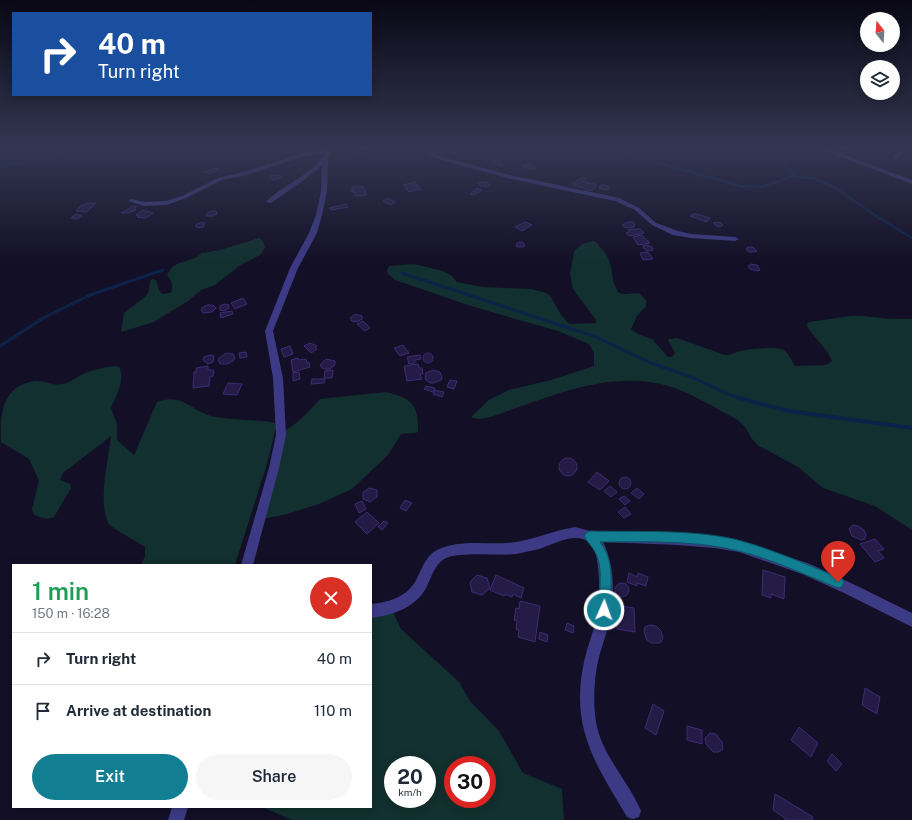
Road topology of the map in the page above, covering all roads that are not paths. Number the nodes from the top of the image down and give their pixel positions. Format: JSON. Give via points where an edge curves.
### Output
{"nodes":[{"id":1,"x":202,"y":187,"type":"edge"},
{"id":2,"x":290,"y":187,"type":"edge"},
{"id":3,"x":324,"y":187,"type":"edge"},
{"id":4,"x":559,"y":187,"type":"edge"},
{"id":5,"x":131,"y":201,"type":"dead end"},
{"id":6,"x":269,"y":202,"type":"dead end"},
{"id":7,"x":735,"y":239,"type":"dead end"},
{"id":8,"x":590,"y":536,"type":"junction"},
{"id":9,"x":247,"y":564,"type":"edge"},
{"id":10,"x":372,"y":611,"type":"edge"},
{"id":11,"x":912,"y":620,"type":"edge"},
{"id":12,"x":180,"y":808,"type":"edge"},
{"id":13,"x":633,"y":811,"type":"dead end"},
{"id":14,"x":176,"y":820,"type":"edge"}],
"edges":[{"from":1,"to":5,"type":"street","via":[[173,201],[159,204]]},
{"from":2,"to":6,"type":"street"},
{"from":3,"to":9,"type":"street","via":[[313,233],[294,268],[270,323],[278,378],[281,435]]},
{"from":4,"to":7,"type":"street","via":[[617,199],[637,209],[654,224],[676,233]]},
{"from":8,"to":10,"type":"street","via":[[573,533],[534,545],[503,549],[453,550],[433,560],[414,594],[404,602],[390,608]]},
{"from":8,"to":11,"type":"street","via":[[708,541],[738,546],[838,582]]},
{"from":8,"to":13,"type":"street","via":[[600,549],[603,560],[605,600],[603,620],[591,662],[589,723],[593,739]]},
{"from":12,"to":14,"type":"street"}]}
